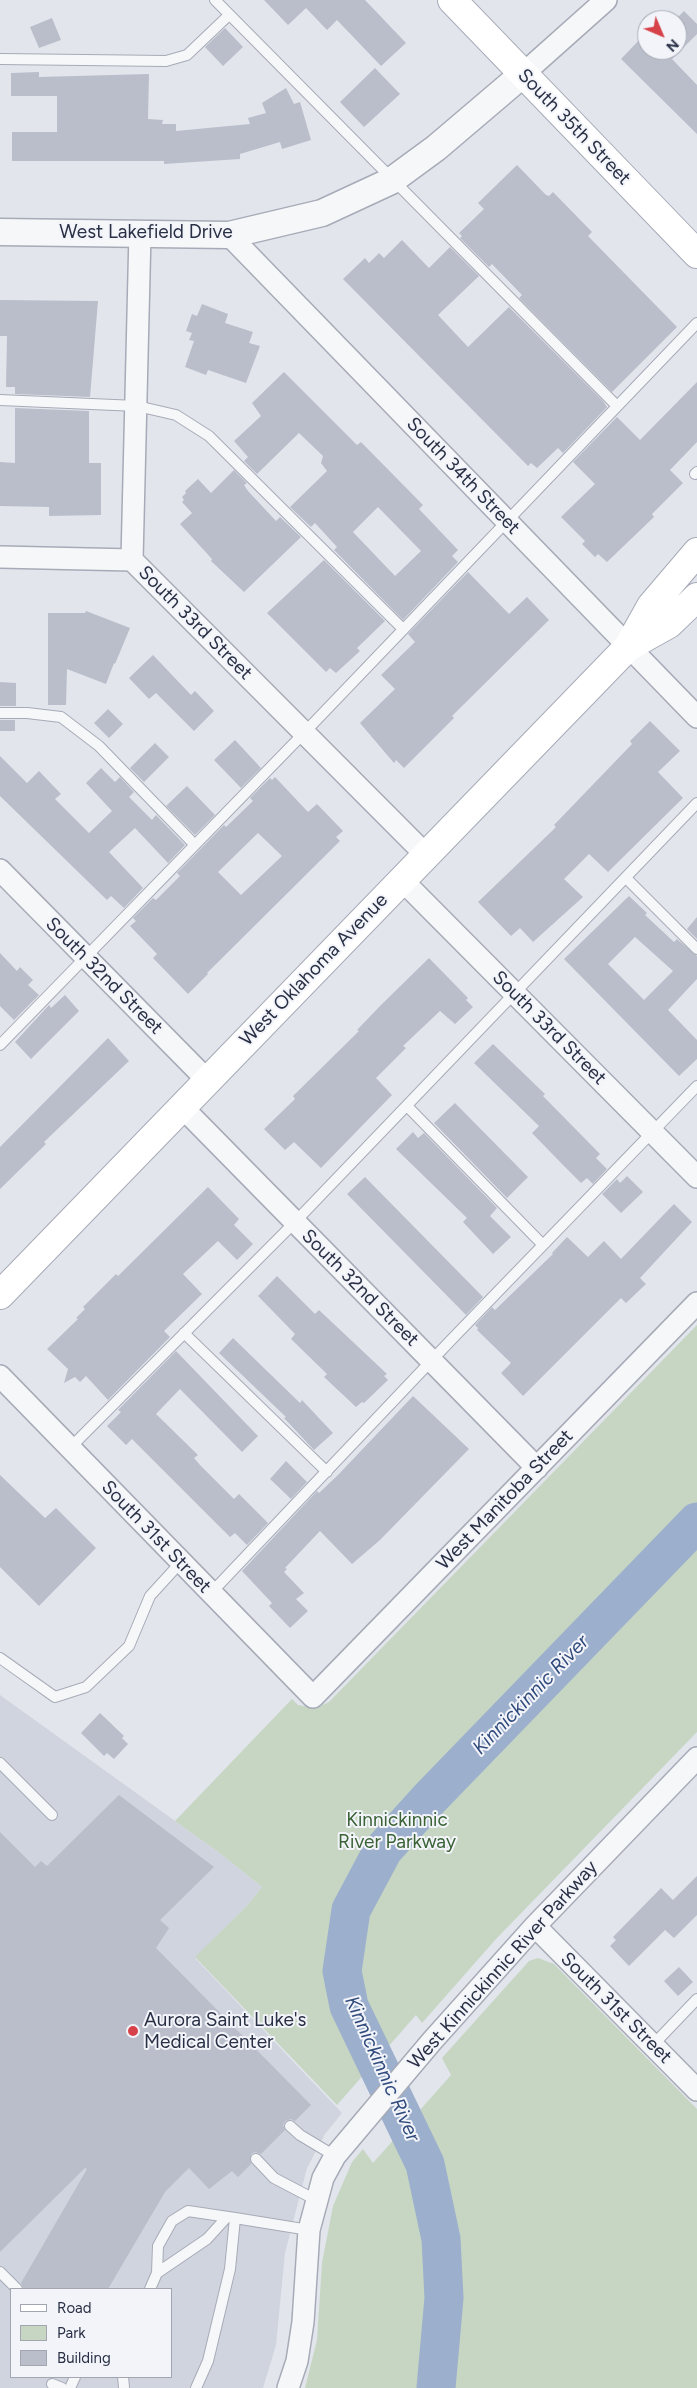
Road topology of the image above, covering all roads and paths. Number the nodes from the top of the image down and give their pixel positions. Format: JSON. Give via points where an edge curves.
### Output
{"nodes":[{"id":1,"x":215,"y":0,"type":"edge"},
{"id":2,"x":452,"y":0,"type":"edge"},
{"id":3,"x":606,"y":0,"type":"edge"},
{"id":4,"x":229,"y":14,"type":"junction"},
{"id":5,"x":0,"y":60,"type":"edge"},
{"id":6,"x":523,"y":74,"type":"junction"},
{"id":7,"x":392,"y":181,"type":"junction"},
{"id":8,"x":0,"y":232,"type":"edge"},
{"id":9,"x":140,"y":233,"type":"junction"},
{"id":10,"x":229,"y":235,"type":"junction"},
{"id":11,"x":697,"y":254,"type":"edge"},
{"id":12,"x":697,"y":323,"type":"edge"},
{"id":13,"x":0,"y":400,"type":"edge"},
{"id":14,"x":137,"y":406,"type":"junction"},
{"id":15,"x":617,"y":406,"type":"junction"},
{"id":16,"x":507,"y":522,"type":"junction"},
{"id":17,"x":697,"y":552,"type":"edge"},
{"id":18,"x":0,"y":557,"type":"edge"},
{"id":19,"x":132,"y":560,"type":"junction"},
{"id":20,"x":697,"y":597,"type":"edge"},
{"id":21,"x":403,"y":629,"type":"junction"},
{"id":22,"x":628,"y":647,"type":"junction"},
{"id":23,"x":0,"y":713,"type":"edge"},
{"id":24,"x":697,"y":717,"type":"edge"},
{"id":25,"x":304,"y":733,"type":"junction"},
{"id":26,"x":697,"y":803,"type":"edge"},
{"id":27,"x":194,"y":845,"type":"junction"},
{"id":28,"x":425,"y":854,"type":"junction"},
{"id":29,"x":0,"y":870,"type":"edge"},
{"id":30,"x":626,"y":878,"type":"junction"},
{"id":31,"x":401,"y":879,"type":"junction"},
{"id":32,"x":697,"y":949,"type":"edge"},
{"id":33,"x":85,"y":957,"type":"junction"},
{"id":34,"x":515,"y":994,"type":"junction"},
{"id":35,"x":0,"y":1045,"type":"edge"},
{"id":36,"x":208,"y":1082,"type":"junction"},
{"id":37,"x":697,"y":1086,"type":"edge"},
{"id":38,"x":407,"y":1106,"type":"junction"},
{"id":39,"x":183,"y":1108,"type":"junction"},
{"id":40,"x":652,"y":1132,"type":"junction"},
{"id":41,"x":697,"y":1177,"type":"edge"},
{"id":42,"x":295,"y":1222,"type":"junction"},
{"id":43,"x":543,"y":1245,"type":"junction"},
{"id":44,"x":1,"y":1292,"type":"edge"},
{"id":45,"x":697,"y":1303,"type":"edge"},
{"id":46,"x":184,"y":1333,"type":"junction"},
{"id":47,"x":432,"y":1361,"type":"junction"},
{"id":48,"x":0,"y":1376,"type":"edge"},
{"id":49,"x":70,"y":1448,"type":"junction"},
{"id":50,"x":537,"y":1468,"type":"junction"},
{"id":51,"x":327,"y":1472,"type":"junction"},
{"id":52,"x":181,"y":1562,"type":"junction"},
{"id":53,"x":211,"y":1594,"type":"junction"},
{"id":54,"x":0,"y":1658,"type":"edge"},
{"id":55,"x":313,"y":1697,"type":"joint"},
{"id":56,"x":697,"y":1758,"type":"edge"},
{"id":57,"x":0,"y":1763,"type":"edge"},
{"id":58,"x":52,"y":1815,"type":"dead end"},
{"id":59,"x":535,"y":1926,"type":"junction"},
{"id":60,"x":697,"y":1999,"type":"edge"},
{"id":61,"x":653,"y":2045,"type":"junction"},
{"id":62,"x":697,"y":2090,"type":"edge"},
{"id":63,"x":290,"y":2126,"type":"dead end"},
{"id":64,"x":335,"y":2156,"type":"junction"},
{"id":65,"x":256,"y":2159,"type":"dead end"},
{"id":66,"x":316,"y":2200,"type":"junction"},
{"id":67,"x":231,"y":2218,"type":"junction"},
{"id":68,"x":310,"y":2230,"type":"junction"},
{"id":69,"x":157,"y":2273,"type":"junction"},
{"id":70,"x":2,"y":2279,"type":"edge"},
{"id":71,"x":16,"y":2288,"type":"edge"},
{"id":72,"x":150,"y":2288,"type":"edge"},
{"id":73,"x":196,"y":2388,"type":"edge"},
{"id":74,"x":288,"y":2388,"type":"edge"}],
"edges":[{"from":1,"to":4,"type":"lane"},
{"from":2,"to":6,"type":"main road","name":"South 35th Street"},
{"from":3,"to":6,"type":"street","name":"West Lakefield Drive"},
{"from":4,"to":5,"type":"lane","via":[[187,55],[166,61]]},
{"from":4,"to":7,"type":"lane"},
{"from":6,"to":7,"type":"street","name":"West Lakefield Drive"},
{"from":6,"to":11,"type":"main road","name":"South 35th Street"},
{"from":7,"to":10,"type":"street","name":"West Lakefield Drive","via":[[322,213]]},
{"from":7,"to":15,"type":"lane"},
{"from":8,"to":9,"type":"street","name":"West Lakefield Drive"},
{"from":9,"to":10,"type":"street","name":"West Lakefield Drive"},
{"from":9,"to":14,"type":"street","name":"South 33rd Street"},
{"from":10,"to":16,"type":"street","name":"South 34th Street"},
{"from":12,"to":15,"type":"lane"},
{"from":13,"to":14,"type":"lane"},
{"from":14,"to":19,"type":"street","name":"South 33rd Street"},
{"from":14,"to":21,"type":"lane","via":[[176,416],[209,436]]},
{"from":15,"to":16,"type":"lane"},
{"from":16,"to":21,"type":"lane"},
{"from":16,"to":22,"type":"street","name":"South 34th Street"},
{"from":17,"to":22,"type":"main road","name":"West Oklahoma Avenue","via":[[651,606]]},
{"from":18,"to":19,"type":"street"},
{"from":19,"to":25,"type":"street","name":"South 33rd Street"},
{"from":20,"to":22,"type":"main road","name":"West Oklahoma Avenue","via":[[669,624]]},
{"from":21,"to":25,"type":"lane"},
{"from":22,"to":24,"type":"street","name":"South 34th Street"},
{"from":22,"to":28,"type":"main road","name":"West Oklahoma Avenue"},
{"from":23,"to":27,"type":"lane","via":[[61,717],[99,746]]},
{"from":25,"to":27,"type":"lane"},
{"from":25,"to":28,"type":"street","name":"South 33rd Street"},
{"from":26,"to":30,"type":"lane"},
{"from":27,"to":33,"type":"lane"},
{"from":28,"to":31,"type":"main road","name":"West Oklahoma Avenue"},
{"from":29,"to":33,"type":"street","name":"South 32nd Street"},
{"from":30,"to":32,"type":"lane"},
{"from":30,"to":34,"type":"lane"},
{"from":31,"to":34,"type":"street","name":"South 33rd Street"},
{"from":31,"to":36,"type":"main road","name":"West Oklahoma Avenue"},
{"from":33,"to":35,"type":"lane"},
{"from":33,"to":36,"type":"street","name":"South 32nd Street"},
{"from":34,"to":38,"type":"lane"},
{"from":34,"to":40,"type":"street","name":"South 33rd Street"},
{"from":36,"to":39,"type":"main road","name":"West Oklahoma Avenue"},
{"from":37,"to":40,"type":"lane"},
{"from":38,"to":42,"type":"lane"},
{"from":38,"to":43,"type":"lane"},
{"from":39,"to":42,"type":"street","name":"South 32nd Street"},
{"from":39,"to":44,"type":"main road","name":"West Oklahoma Avenue"},
{"from":40,"to":41,"type":"street","name":"South 33rd Street"},
{"from":40,"to":43,"type":"lane"},
{"from":42,"to":46,"type":"lane"},
{"from":42,"to":47,"type":"street","name":"South 32nd Street"},
{"from":43,"to":47,"type":"lane"},
{"from":45,"to":50,"type":"street","name":"West Manitoba Street"},
{"from":46,"to":49,"type":"lane"},
{"from":46,"to":51,"type":"lane"},
{"from":47,"to":50,"type":"street","name":"South 32nd Street"},
{"from":47,"to":51,"type":"lane"},
{"from":48,"to":49,"type":"street","name":"South 31st Street"},
{"from":49,"to":52,"type":"street","name":"South 31st Street"},
{"from":50,"to":55,"type":"street","name":"West Manitoba Street"},
{"from":51,"to":53,"type":"lane"},
{"from":52,"to":53,"type":"street","name":"South 31st Street"},
{"from":52,"to":54,"type":"lane","via":[[150,1596],[129,1646],[86,1687],[55,1697]]},
{"from":53,"to":55,"type":"street","name":"South 31st Street"},
{"from":56,"to":59,"type":"street","name":"West Kinnickinnic River Parkway"},
{"from":57,"to":58,"type":"lane"},
{"from":59,"to":61,"type":"street","name":"South 31st Street"},
{"from":59,"to":64,"type":"street","name":"West Kinnickinnic River Parkway"},
{"from":60,"to":61,"type":"lane"},
{"from":61,"to":62,"type":"street","name":"South 31st Street"},
{"from":63,"to":64,"type":"lane"},
{"from":64,"to":66,"type":"street","name":"West Kinnickinnic River Parkway"},
{"from":65,"to":66,"type":"lane","via":[[274,2178]]},
{"from":66,"to":68,"type":"street","name":"West Kinnickinnic River Parkway"},
{"from":67,"to":68,"type":"lane"},
{"from":67,"to":69,"type":"lane","via":[[207,2239]]},
{"from":67,"to":69,"type":"lane","via":[[188,2211],[172,2221],[158,2246]]},
{"from":67,"to":73,"type":"lane","via":[[230,2269],[208,2361]]},
{"from":68,"to":74,"type":"street","name":"West Kinnickinnic River Parkway","via":[[303,2322],[297,2361]]},
{"from":69,"to":72,"type":"lane"},
{"from":70,"to":71,"type":"lane"}]}
